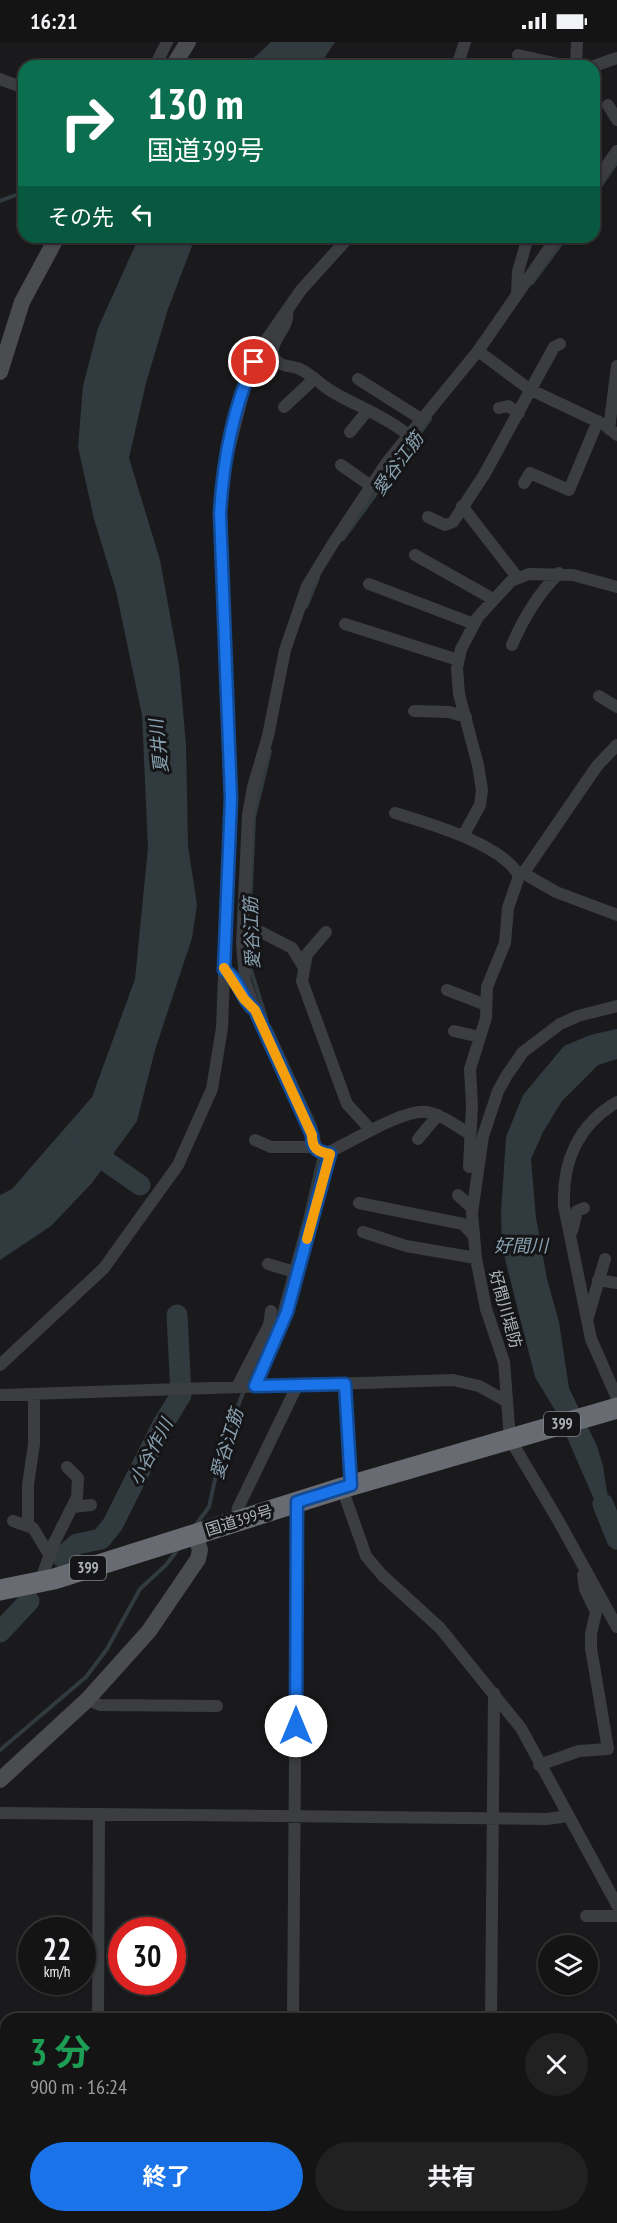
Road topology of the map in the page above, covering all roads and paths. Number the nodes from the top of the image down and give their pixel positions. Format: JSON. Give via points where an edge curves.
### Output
{"nodes":[{"id":1,"x":167,"y":42,"type":"edge"},
{"id":2,"x":188,"y":42,"type":"edge"},
{"id":3,"x":465,"y":42,"type":"edge"},
{"id":4,"x":577,"y":42,"type":"edge"},
{"id":5,"x":518,"y":55,"type":"dead end"},
{"id":6,"x":617,"y":58,"type":"edge"},
{"id":7,"x":158,"y":60,"type":"edge"},
{"id":8,"x":177,"y":60,"type":"edge"},
{"id":9,"x":459,"y":60,"type":"edge"},
{"id":10,"x":540,"y":60,"type":"edge"},
{"id":11,"x":576,"y":60,"type":"edge"},
{"id":12,"x":600,"y":64,"type":"edge"},
{"id":13,"x":0,"y":79,"type":"edge"},
{"id":14,"x":18,"y":86,"type":"edge"},
{"id":15,"x":608,"y":105,"type":"dead end"},
{"id":16,"x":617,"y":120,"type":"edge"},
{"id":17,"x":617,"y":152,"type":"edge"},
{"id":18,"x":600,"y":176,"type":"edge"},
{"id":19,"x":54,"y":243,"type":"edge"},
{"id":20,"x":344,"y":243,"type":"edge"},
{"id":21,"x":526,"y":243,"type":"edge"},
{"id":22,"x":553,"y":243,"type":"edge"},
{"id":23,"x":517,"y":292,"type":"junction"},
{"id":24,"x":286,"y":310,"type":"junction"},
{"id":25,"x":560,"y":344,"type":"dead end"},
{"id":26,"x":482,"y":354,"type":"junction"},
{"id":27,"x":617,"y":366,"type":"edge"},
{"id":28,"x":0,"y":372,"type":"edge"},
{"id":29,"x":314,"y":379,"type":"junction"},
{"id":30,"x":358,"y":379,"type":"dead end"},
{"id":31,"x":532,"y":390,"type":"junction"},
{"id":32,"x":284,"y":407,"type":"dead end"},
{"id":33,"x":499,"y":408,"type":"dead end"},
{"id":34,"x":368,"y":410,"type":"junction"},
{"id":35,"x":519,"y":413,"type":"junction"},
{"id":36,"x":421,"y":419,"type":"junction"},
{"id":37,"x":598,"y":421,"type":"junction"},
{"id":38,"x":350,"y":432,"type":"dead end"},
{"id":39,"x":613,"y":432,"type":"edge"},
{"id":40,"x":408,"y":435,"type":"junction"},
{"id":41,"x":341,"y":465,"type":"dead end"},
{"id":42,"x":524,"y":483,"type":"dead end"},
{"id":43,"x":371,"y":486,"type":"junction"},
{"id":44,"x":462,"y":506,"type":"junction"},
{"id":45,"x":428,"y":517,"type":"dead end"},
{"id":46,"x":415,"y":555,"type":"dead end"},
{"id":47,"x":559,"y":573,"type":"junction"},
{"id":48,"x":517,"y":577,"type":"junction"},
{"id":49,"x":369,"y":584,"type":"dead end"},
{"id":50,"x":617,"y":587,"type":"edge"},
{"id":51,"x":493,"y":599,"type":"junction"},
{"id":52,"x":345,"y":624,"type":"dead end"},
{"id":53,"x":474,"y":624,"type":"junction"},
{"id":54,"x":512,"y":645,"type":"dead end"},
{"id":55,"x":458,"y":660,"type":"junction"},
{"id":56,"x":599,"y":696,"type":"dead end"},
{"id":57,"x":617,"y":707,"type":"edge"},
{"id":58,"x":414,"y":711,"type":"dead end"},
{"id":59,"x":466,"y":717,"type":"junction"},
{"id":60,"x":617,"y":745,"type":"edge"},
{"id":61,"x":395,"y":813,"type":"dead end"},
{"id":62,"x":463,"y":836,"type":"junction"},
{"id":63,"x":521,"y":874,"type":"junction"},
{"id":64,"x":617,"y":915,"type":"edge"},
{"id":65,"x":261,"y":932,"type":"dead end"},
{"id":66,"x":326,"y":932,"type":"dead end"},
{"id":67,"x":303,"y":966,"type":"junction"},
{"id":68,"x":224,"y":970,"type":"junction"},
{"id":69,"x":447,"y":990,"type":"dead end"},
{"id":70,"x":486,"y":1005,"type":"junction"},
{"id":71,"x":617,"y":1006,"type":"edge"},
{"id":72,"x":255,"y":1010,"type":"junction"},
{"id":73,"x":454,"y":1031,"type":"dead end"},
{"id":74,"x":480,"y":1037,"type":"junction"},
{"id":75,"x":617,"y":1102,"type":"edge"},
{"id":76,"x":438,"y":1115,"type":"junction"},
{"id":77,"x":371,"y":1130,"type":"junction"},
{"id":78,"x":470,"y":1134,"type":"junction"},
{"id":79,"x":418,"y":1139,"type":"dead end"},
{"id":80,"x":255,"y":1140,"type":"dead end"},
{"id":81,"x":314,"y":1147,"type":"junction"},
{"id":82,"x":330,"y":1154,"type":"junction"},
{"id":83,"x":474,"y":1189,"type":"junction"},
{"id":84,"x":458,"y":1195,"type":"dead end"},
{"id":85,"x":359,"y":1203,"type":"dead end"},
{"id":86,"x":472,"y":1208,"type":"junction"},
{"id":87,"x":584,"y":1208,"type":"dead end"},
{"id":88,"x":363,"y":1232,"type":"dead end"},
{"id":89,"x":473,"y":1235,"type":"junction"},
{"id":90,"x":570,"y":1235,"type":"junction"},
{"id":91,"x":476,"y":1258,"type":"junction"},
{"id":92,"x":605,"y":1259,"type":"dead end"},
{"id":93,"x":268,"y":1264,"type":"dead end"},
{"id":94,"x":292,"y":1271,"type":"junction"},
{"id":95,"x":598,"y":1280,"type":"junction"},
{"id":96,"x":617,"y":1283,"type":"edge"},
{"id":97,"x":271,"y":1311,"type":"dead end"},
{"id":98,"x":587,"y":1321,"type":"junction"},
{"id":99,"x":0,"y":1365,"type":"edge"},
{"id":100,"x":345,"y":1384,"type":"junction"},
{"id":101,"x":254,"y":1386,"type":"junction"},
{"id":102,"x":297,"y":1386,"type":"junction"},
{"id":103,"x":237,"y":1387,"type":"junction"},
{"id":104,"x":34,"y":1394,"type":"junction"},
{"id":105,"x":0,"y":1395,"type":"edge"},
{"id":106,"x":506,"y":1401,"type":"junction"},
{"id":107,"x":616,"y":1405,"type":"edge"},
{"id":108,"x":510,"y":1439,"type":"junction"},
{"id":109,"x":67,"y":1467,"type":"dead end"},
{"id":110,"x":347,"y":1486,"type":"junction"},
{"id":111,"x":297,"y":1502,"type":"junction"},
{"id":112,"x":91,"y":1505,"type":"dead end"},
{"id":113,"x":73,"y":1507,"type":"junction"},
{"id":114,"x":14,"y":1521,"type":"dead end"},
{"id":115,"x":236,"y":1521,"type":"junction"},
{"id":116,"x":28,"y":1524,"type":"junction"},
{"id":117,"x":195,"y":1533,"type":"junction"},
{"id":118,"x":50,"y":1556,"type":"junction"},
{"id":119,"x":584,"y":1570,"type":"junction"},
{"id":120,"x":40,"y":1582,"type":"junction"},
{"id":121,"x":0,"y":1590,"type":"edge"},
{"id":122,"x":617,"y":1627,"type":"edge"},
{"id":123,"x":494,"y":1693,"type":"junction"},
{"id":124,"x":87,"y":1700,"type":"junction"},
{"id":125,"x":217,"y":1706,"type":"dead end"},
{"id":126,"x":539,"y":1765,"type":"junction"},
{"id":127,"x":0,"y":1780,"type":"edge"},
{"id":128,"x":0,"y":1813,"type":"edge"},
{"id":129,"x":99,"y":1814,"type":"junction"},
{"id":130,"x":295,"y":1816,"type":"junction"},
{"id":131,"x":568,"y":1816,"type":"junction"},
{"id":132,"x":493,"y":1818,"type":"junction"},
{"id":133,"x":616,"y":1901,"type":"edge"},
{"id":134,"x":586,"y":1916,"type":"dead end"},
{"id":135,"x":617,"y":1916,"type":"edge"},
{"id":136,"x":98,"y":2013,"type":"edge"},
{"id":137,"x":293,"y":2013,"type":"edge"},
{"id":138,"x":491,"y":2013,"type":"edge"}],
"edges":[{"from":1,"to":7,"type":"street"},
{"from":2,"to":8,"type":"street"},
{"from":3,"to":9,"type":"street"},
{"from":4,"to":11,"type":"street"},
{"from":5,"to":10,"type":"street"},
{"from":6,"to":12,"type":"street"},
{"from":13,"to":14,"type":"street"},
{"from":15,"to":16,"type":"street"},
{"from":17,"to":18,"type":"street"},
{"from":19,"to":28,"type":"street","via":[[22,303]]},
{"from":20,"to":24,"type":"street"},
{"from":21,"to":23,"type":"street"},
{"from":22,"to":23,"type":"street"},
{"from":23,"to":26,"type":"street"},
{"from":24,"to":29,"type":"street","via":[[287,323],[273,354],[283,366],[302,370]]},
{"from":24,"to":68,"type":"street","via":[[248,375],[235,417],[222,487],[220,535],[231,799]]},
{"from":25,"to":31,"type":"street","via":[[554,347]]},
{"from":26,"to":31,"type":"street"},
{"from":26,"to":36,"type":"street"},
{"from":27,"to":39,"type":"street"},
{"from":29,"to":32,"type":"street"},
{"from":29,"to":34,"type":"street"},
{"from":30,"to":36,"type":"street"},
{"from":31,"to":35,"type":"street"},
{"from":31,"to":37,"type":"street"},
{"from":33,"to":35,"type":"street","via":[[508,406]]},
{"from":34,"to":38,"type":"street"},
{"from":34,"to":40,"type":"street"},
{"from":35,"to":44,"type":"street"},
{"from":36,"to":40,"type":"street"},
{"from":37,"to":39,"type":"street"},
{"from":37,"to":42,"type":"street","via":[[569,490],[530,473]]},
{"from":40,"to":43,"type":"street"},
{"from":41,"to":43,"type":"street"},
{"from":43,"to":72,"type":"street","via":[[307,586],[285,650],[268,736],[253,786],[242,944],[245,981]]},
{"from":44,"to":45,"type":"street","via":[[453,522],[446,525]]},
{"from":44,"to":48,"type":"street"},
{"from":46,"to":51,"type":"street"},
{"from":47,"to":48,"type":"street"},
{"from":47,"to":50,"type":"street"},
{"from":47,"to":54,"type":"street","via":[[546,587]]},
{"from":48,"to":51,"type":"street"},
{"from":49,"to":53,"type":"street"},
{"from":51,"to":53,"type":"street"},
{"from":52,"to":55,"type":"street"},
{"from":53,"to":55,"type":"street"},
{"from":55,"to":59,"type":"street","via":[[457,679]]},
{"from":56,"to":57,"type":"street"},
{"from":58,"to":59,"type":"street","via":[[449,712]]},
{"from":59,"to":62,"type":"street","via":[[482,796]]},
{"from":60,"to":63,"type":"street","via":[[593,771]]},
{"from":61,"to":62,"type":"street"},
{"from":62,"to":63,"type":"street","via":[[505,859]]},
{"from":63,"to":64,"type":"street"},
{"from":63,"to":70,"type":"street","via":[[508,908],[505,944],[486,987]]},
{"from":65,"to":67,"type":"street","via":[[292,948]]},
{"from":66,"to":67,"type":"street","via":[[311,946]]},
{"from":67,"to":77,"type":"street","via":[[305,990],[347,1104]]},
{"from":68,"to":72,"type":"street"},
{"from":68,"to":99,"type":"street","via":[[222,1028],[212,1089],[178,1165],[104,1268]]},
{"from":69,"to":70,"type":"street"},
{"from":70,"to":74,"type":"street"},
{"from":71,"to":83,"type":"street","name":"好間川堤防","via":[[560,1024],[523,1052],[498,1091],[487,1120]]},
{"from":72,"to":81,"type":"street"},
{"from":73,"to":74,"type":"street"},
{"from":74,"to":78,"type":"street","via":[[470,1069]]},
{"from":75,"to":90,"type":"street","via":[[589,1123],[575,1143],[566,1168],[564,1206]]},
{"from":76,"to":77,"type":"street","via":[[417,1113]]},
{"from":76,"to":78,"type":"street"},
{"from":76,"to":79,"type":"street"},
{"from":77,"to":82,"type":"street"},
{"from":78,"to":83,"type":"street"},
{"from":80,"to":81,"type":"street","via":[[272,1147]]},
{"from":81,"to":82,"type":"street"},
{"from":82,"to":94,"type":"street"},
{"from":83,"to":86,"type":"street","name":"好間川堤防"},
{"from":84,"to":86,"type":"street"},
{"from":85,"to":89,"type":"street","via":[[463,1224]]},
{"from":86,"to":89,"type":"street","name":"好間川堤防"},
{"from":87,"to":90,"type":"street","via":[[577,1211]]},
{"from":88,"to":91,"type":"street","via":[[406,1246]]},
{"from":89,"to":91,"type":"street","name":"好間川堤防"},
{"from":90,"to":98,"type":"street"},
{"from":91,"to":106,"type":"street","name":"好間川堤防","via":[[493,1333],[504,1362]]},
{"from":92,"to":95,"type":"street"},
{"from":93,"to":94,"type":"street"},
{"from":94,"to":101,"type":"street","via":[[280,1332]]},
{"from":95,"to":96,"type":"street"},
{"from":95,"to":98,"type":"street"},
{"from":97,"to":103,"type":"street"},
{"from":98,"to":107,"type":"street"},
{"from":100,"to":102,"type":"street"},
{"from":100,"to":106,"type":"street","via":[[453,1380],[479,1386]]},
{"from":100,"to":110,"type":"street"},
{"from":101,"to":102,"type":"street"},
{"from":101,"to":103,"type":"street"},
{"from":102,"to":115,"type":"street","via":[[238,1508]]},
{"from":103,"to":104,"type":"street"},
{"from":104,"to":105,"type":"street"},
{"from":104,"to":116,"type":"street"},
{"from":106,"to":108,"type":"street","name":"好間川堤防"},
{"from":107,"to":108,"type":"highway","name":"国道399号","number":"399"},
{"from":108,"to":110,"type":"highway","name":"国道399号","number":"399"},
{"from":108,"to":119,"type":"street","name":"好間川堤防"},
{"from":109,"to":113,"type":"street","via":[[76,1473],[79,1483]]},
{"from":110,"to":111,"type":"highway","name":"国道399号","number":"399"},
{"from":110,"to":123,"type":"street","via":[[360,1541],[370,1560],[440,1628]]},
{"from":111,"to":115,"type":"highway","name":"国道399号","number":"399"},
{"from":111,"to":130,"type":"street"},
{"from":112,"to":113,"type":"street"},
{"from":113,"to":118,"type":"street"},
{"from":114,"to":116,"type":"street"},
{"from":115,"to":117,"type":"highway","name":"国道399号","number":"399"},
{"from":116,"to":118,"type":"street"},
{"from":117,"to":120,"type":"highway","name":"国道399号","number":"399"},
{"from":117,"to":124,"type":"street","via":[[200,1550],[198,1559],[149,1630]]},
{"from":118,"to":120,"type":"street"},
{"from":119,"to":122,"type":"street","name":"好間川堤防"},
{"from":119,"to":126,"type":"street","via":[[585,1589],[596,1612],[591,1648],[608,1749],[579,1751]]},
{"from":120,"to":121,"type":"highway","name":"国道399号","number":"399"},
{"from":123,"to":126,"type":"street","via":[[521,1728]]},
{"from":123,"to":132,"type":"street"},
{"from":124,"to":125,"type":"street","via":[[100,1705]]},
{"from":124,"to":127,"type":"street"},
{"from":126,"to":131,"type":"street"},
{"from":128,"to":129,"type":"street"},
{"from":129,"to":130,"type":"street"},
{"from":129,"to":136,"type":"street"},
{"from":130,"to":132,"type":"street"},
{"from":130,"to":137,"type":"street"},
{"from":131,"to":132,"type":"street"},
{"from":131,"to":133,"type":"street"},
{"from":132,"to":138,"type":"street"},
{"from":134,"to":135,"type":"street"}]}
